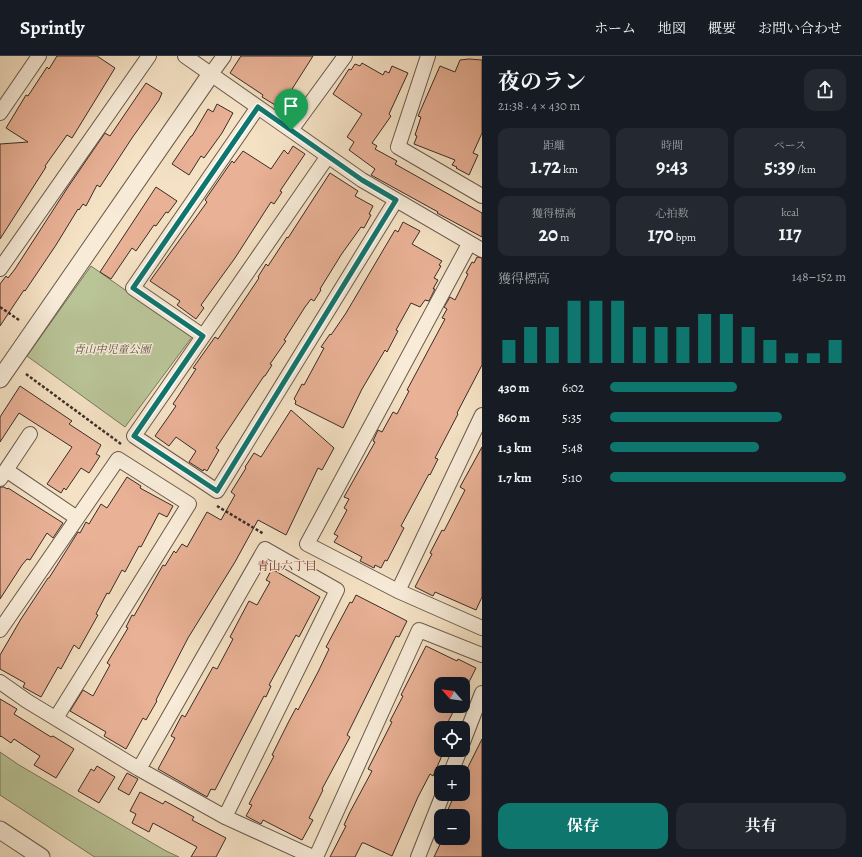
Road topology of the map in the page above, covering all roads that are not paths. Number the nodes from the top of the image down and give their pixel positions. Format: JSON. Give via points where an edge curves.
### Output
{"nodes":[{"id":1,"x":39,"y":56,"type":"edge"},
{"id":2,"x":149,"y":56,"type":"edge"},
{"id":3,"x":185,"y":56,"type":"edge"},
{"id":4,"x":224,"y":56,"type":"edge"},
{"id":5,"x":345,"y":56,"type":"edge"},
{"id":6,"x":428,"y":56,"type":"edge"},
{"id":7,"x":212,"y":74,"type":"junction"},
{"id":8,"x":258,"y":107,"type":"junction"},
{"id":9,"x":0,"y":113,"type":"edge"},
{"id":10,"x":291,"y":130,"type":"junction"},
{"id":11,"x":328,"y":156,"type":"junction"},
{"id":12,"x":481,"y":192,"type":"edge"},
{"id":13,"x":396,"y":200,"type":"junction"},
{"id":14,"x":469,"y":244,"type":"junction"},
{"id":15,"x":482,"y":250,"type":"edge"},
{"id":16,"x":0,"y":269,"type":"edge"},
{"id":17,"x":203,"y":336,"type":"junction"},
{"id":18,"x":0,"y":379,"type":"edge"},
{"id":19,"x":482,"y":415,"type":"edge"},
{"id":20,"x":30,"y":434,"type":"dead end"},
{"id":21,"x":3,"y":474,"type":"edge"},
{"id":22,"x":77,"y":518,"type":"junction"},
{"id":23,"x":398,"y":591,"type":"junction"},
{"id":24,"x":482,"y":628,"type":"edge"},
{"id":25,"x":0,"y":630,"type":"edge"},
{"id":26,"x":482,"y":655,"type":"edge"},
{"id":27,"x":0,"y":682,"type":"edge"},
{"id":28,"x":482,"y":694,"type":"edge"},
{"id":29,"x":56,"y":718,"type":"junction"},
{"id":30,"x":470,"y":724,"type":"edge"},
{"id":31,"x":139,"y":769,"type":"junction"},
{"id":32,"x":440,"y":801,"type":"edge"},
{"id":33,"x":225,"y":817,"type":"junction"},
{"id":34,"x":0,"y":830,"type":"edge"},
{"id":35,"x":41,"y":857,"type":"edge"},
{"id":36,"x":315,"y":857,"type":"edge"},
{"id":37,"x":418,"y":857,"type":"edge"}],
"edges":[{"from":1,"to":9,"type":"street"},
{"from":2,"to":16,"type":"street"},
{"from":3,"to":7,"type":"street"},
{"from":4,"to":7,"type":"street"},
{"from":5,"to":10,"type":"street"},
{"from":6,"to":12,"type":"street","via":[[398,147]]},
{"from":7,"to":8,"type":"street"},
{"from":7,"to":18,"type":"street"},
{"from":8,"to":10,"type":"street"},
{"from":8,"to":17,"type":"street","via":[[133,288]]},
{"from":10,"to":11,"type":"street"},
{"from":11,"to":13,"type":"street"},
{"from":11,"to":17,"type":"street"},
{"from":13,"to":14,"type":"street"},
{"from":13,"to":17,"type":"street","via":[[217,491],[134,436]]},
{"from":14,"to":15,"type":"street"},
{"from":14,"to":23,"type":"street","via":[[307,544]]},
{"from":19,"to":23,"type":"street"},
{"from":20,"to":21,"type":"street"},
{"from":21,"to":22,"type":"street"},
{"from":22,"to":25,"type":"street"},
{"from":22,"to":29,"type":"street","via":[[118,459],[189,504]]},
{"from":23,"to":24,"type":"street"},
{"from":26,"to":36,"type":"street","via":[[419,630]]},
{"from":27,"to":29,"type":"street"},
{"from":28,"to":30,"type":"street"},
{"from":29,"to":31,"type":"street"},
{"from":31,"to":33,"type":"street"},
{"from":31,"to":33,"type":"street","via":[[265,550],[296,566],[337,590]]},
{"from":32,"to":37,"type":"street"},
{"from":33,"to":36,"type":"street"},
{"from":34,"to":35,"type":"street"}]}
